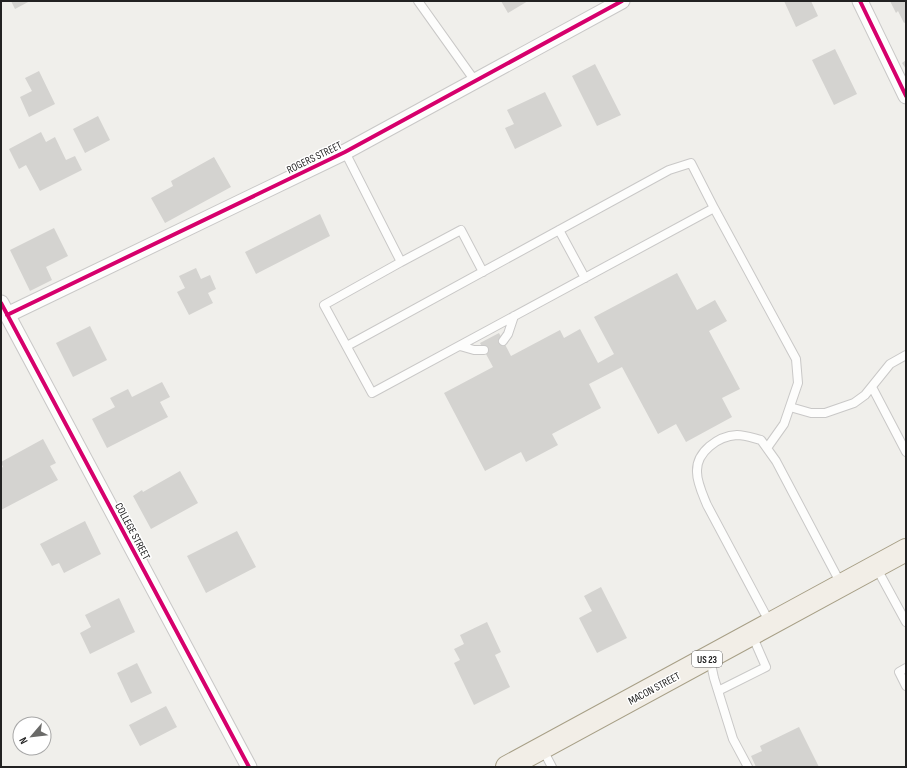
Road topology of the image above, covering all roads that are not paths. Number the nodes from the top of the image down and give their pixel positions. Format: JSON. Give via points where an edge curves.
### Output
{"nodes":[{"id":1,"x":418,"y":1,"type":"edge"},
{"id":2,"x":622,"y":1,"type":"edge"},
{"id":3,"x":860,"y":1,"type":"edge"},
{"id":4,"x":475,"y":82,"type":"junction"},
{"id":5,"x":906,"y":96,"type":"edge"},
{"id":6,"x":345,"y":152,"type":"junction"},
{"id":7,"x":714,"y":208,"type":"junction"},
{"id":8,"x":559,"y":230,"type":"junction"},
{"id":9,"x":401,"y":262,"type":"junction"},
{"id":10,"x":483,"y":272,"type":"junction"},
{"id":11,"x":585,"y":278,"type":"junction"},
{"id":12,"x":4,"y":309,"type":"edge"},
{"id":13,"x":514,"y":316,"type":"junction"},
{"id":14,"x":503,"y":340,"type":"dead end"},
{"id":15,"x":347,"y":346,"type":"junction"},
{"id":16,"x":460,"y":346,"type":"junction"},
{"id":17,"x":484,"y":350,"type":"dead end"},
{"id":18,"x":906,"y":355,"type":"edge"},
{"id":19,"x":872,"y":387,"type":"junction"},
{"id":20,"x":790,"y":407,"type":"junction"},
{"id":21,"x":767,"y":448,"type":"junction"},
{"id":22,"x":906,"y":452,"type":"edge"},
{"id":23,"x":906,"y":550,"type":"edge"},
{"id":24,"x":876,"y":566,"type":"junction"},
{"id":25,"x":842,"y":585,"type":"junction"},
{"id":26,"x":906,"y":622,"type":"edge"},
{"id":27,"x":761,"y":629,"type":"junction"},
{"id":28,"x":710,"y":658,"type":"junction"},
{"id":29,"x":906,"y":668,"type":"edge"},
{"id":30,"x":906,"y":686,"type":"edge"},
{"id":31,"x":718,"y":691,"type":"junction"},
{"id":32,"x":547,"y":758,"type":"edge"},
{"id":33,"x":249,"y":767,"type":"edge"},
{"id":34,"x":507,"y":767,"type":"edge"},
{"id":35,"x":748,"y":767,"type":"edge"}],
"edges":[{"from":1,"to":4,"type":"lane"},
{"from":2,"to":4,"type":"street","name":"ROGERS STREET"},
{"from":3,"to":5,"type":"street"},
{"from":4,"to":6,"type":"street","name":"ROGERS STREET"},
{"from":6,"to":9,"type":"lane"},
{"from":6,"to":12,"type":"street","name":"ROGERS STREET"},
{"from":7,"to":8,"type":"lane","via":[[691,163],[670,170]]},
{"from":7,"to":11,"type":"lane"},
{"from":7,"to":20,"type":"lane","via":[[796,359],[798,382]]},
{"from":8,"to":10,"type":"lane"},
{"from":8,"to":11,"type":"lane"},
{"from":9,"to":10,"type":"lane","via":[[461,230]]},
{"from":9,"to":15,"type":"lane","via":[[324,305]]},
{"from":10,"to":15,"type":"lane"},
{"from":11,"to":13,"type":"lane"},
{"from":12,"to":33,"type":"street","name":"COLLEGE STREET"},
{"from":13,"to":14,"type":"lane","via":[[508,334]]},
{"from":13,"to":16,"type":"lane"},
{"from":15,"to":16,"type":"lane","via":[[372,393]]},
{"from":16,"to":17,"type":"lane"},
{"from":18,"to":19,"type":"lane","via":[[890,364]]},
{"from":19,"to":20,"type":"lane","via":[[865,396],[825,413],[811,413]]},
{"from":19,"to":22,"type":"lane"},
{"from":20,"to":21,"type":"lane","via":[[784,424]]},
{"from":21,"to":25,"type":"lane"},
{"from":21,"to":27,"type":"lane","via":[[761,440],[750,437],[736,435],[724,438],[703,452],[696,472],[699,486]]},
{"from":23,"to":24,"type":"main road","name":"MACON STREET","number":"US 23"},
{"from":24,"to":25,"type":"main road","name":"MACON STREET","number":"US 23"},
{"from":24,"to":26,"type":"lane"},
{"from":25,"to":27,"type":"main road","name":"MACON STREET","number":"US 23"},
{"from":27,"to":28,"type":"main road","name":"MACON STREET","number":"US 23"},
{"from":27,"to":31,"type":"lane","via":[[766,667]]},
{"from":28,"to":31,"type":"lane"},
{"from":28,"to":32,"type":"main road","name":"MACON STREET","number":"US 23"},
{"from":29,"to":30,"type":"lane","via":[[899,672]]},
{"from":31,"to":35,"type":"lane","via":[[733,738]]},
{"from":32,"to":34,"type":"main road","name":"MACON STREET","number":"US 23"}]}
